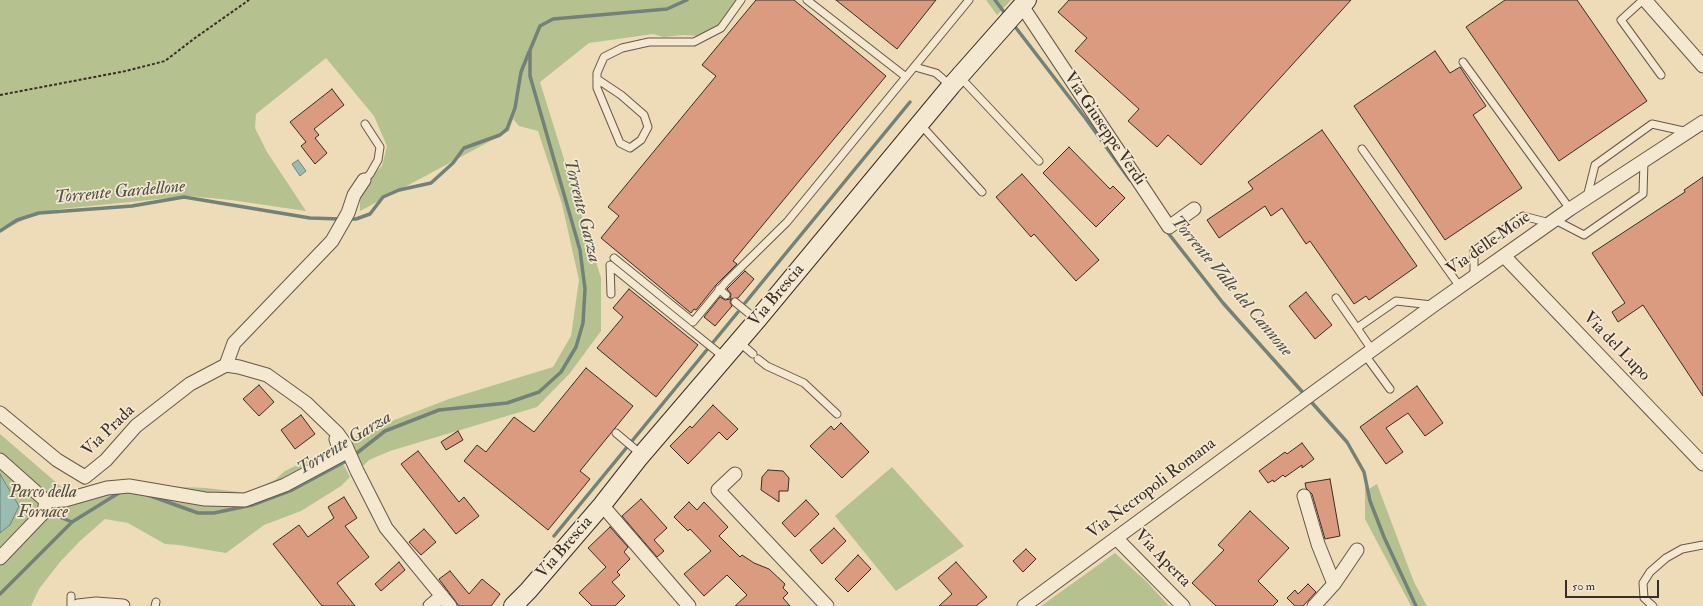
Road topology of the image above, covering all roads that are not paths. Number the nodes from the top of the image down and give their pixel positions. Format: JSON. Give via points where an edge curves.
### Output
{"nodes":[{"id":1,"x":741,"y":0,"type":"edge"},
{"id":2,"x":807,"y":0,"type":"edge"},
{"id":3,"x":970,"y":0,"type":"edge"},
{"id":4,"x":1644,"y":0,"type":"edge"},
{"id":5,"x":1017,"y":11,"type":"edge"},
{"id":6,"x":1463,"y":62,"type":"dead end"},
{"id":7,"x":1703,"y":66,"type":"edge"},
{"id":8,"x":915,"y":67,"type":"junction"},
{"id":9,"x":1661,"y":74,"type":"dead end"},
{"id":10,"x":906,"y":77,"type":"junction"},
{"id":11,"x":959,"y":77,"type":"junction"},
{"id":12,"x":597,"y":79,"type":"junction"},
{"id":13,"x":1703,"y":122,"type":"edge"},
{"id":14,"x":365,"y":124,"type":"dead end"},
{"id":15,"x":920,"y":124,"type":"junction"},
{"id":16,"x":1688,"y":132,"type":"junction"},
{"id":17,"x":1362,"y":149,"type":"dead end"},
{"id":18,"x":1039,"y":161,"type":"dead end"},
{"id":19,"x":1644,"y":161,"type":"junction"},
{"id":20,"x":364,"y":180,"type":"joint"},
{"id":21,"x":982,"y":192,"type":"dead end"},
{"id":22,"x":1586,"y":199,"type":"junction"},
{"id":23,"x":1194,"y":209,"type":"dead end"},
{"id":24,"x":1570,"y":210,"type":"junction"},
{"id":25,"x":1552,"y":222,"type":"junction"},
{"id":26,"x":1504,"y":256,"type":"junction"},
{"id":27,"x":614,"y":258,"type":"dead end"},
{"id":28,"x":1474,"y":277,"type":"junction"},
{"id":29,"x":1460,"y":287,"type":"junction"},
{"id":30,"x":719,"y":289,"type":"junction"},
{"id":31,"x":611,"y":294,"type":"dead end"},
{"id":32,"x":726,"y":295,"type":"dead end"},
{"id":33,"x":1336,"y":298,"type":"dead end"},
{"id":34,"x":735,"y":302,"type":"dead end"},
{"id":35,"x":1434,"y":305,"type":"junction"},
{"id":36,"x":757,"y":320,"type":"junction"},
{"id":37,"x":1357,"y":328,"type":"junction"},
{"id":38,"x":738,"y":342,"type":"junction"},
{"id":39,"x":1368,"y":352,"type":"junction"},
{"id":40,"x":720,"y":354,"type":"junction"},
{"id":41,"x":226,"y":366,"type":"junction"},
{"id":42,"x":1390,"y":389,"type":"dead end"},
{"id":43,"x":1300,"y":402,"type":"joint"},
{"id":44,"x":0,"y":413,"type":"edge"},
{"id":45,"x":837,"y":414,"type":"dead end"},
{"id":46,"x":616,"y":434,"type":"dead end"},
{"id":47,"x":342,"y":439,"type":"junction"},
{"id":48,"x":638,"y":452,"type":"junction"},
{"id":49,"x":0,"y":460,"type":"edge"},
{"id":50,"x":1703,"y":464,"type":"edge"},
{"id":51,"x":735,"y":474,"type":"dead end"},
{"id":52,"x":1304,"y":496,"type":"dead end"},
{"id":53,"x":46,"y":501,"type":"junction"},
{"id":54,"x":602,"y":505,"type":"junction"},
{"id":55,"x":1116,"y":538,"type":"junction"},
{"id":56,"x":1703,"y":545,"type":"edge"},
{"id":57,"x":1357,"y":550,"type":"dead end"},
{"id":58,"x":0,"y":558,"type":"edge"},
{"id":59,"x":1334,"y":584,"type":"junction"},
{"id":60,"x":526,"y":598,"type":"edge"},
{"id":61,"x":74,"y":601,"type":"edge"},
{"id":62,"x":446,"y":601,"type":"edge"},
{"id":63,"x":71,"y":606,"type":"edge"},
{"id":64,"x":124,"y":606,"type":"edge"},
{"id":65,"x":430,"y":606,"type":"edge"},
{"id":66,"x":512,"y":606,"type":"edge"},
{"id":67,"x":689,"y":606,"type":"edge"},
{"id":68,"x":827,"y":606,"type":"edge"},
{"id":69,"x":1024,"y":606,"type":"edge"},
{"id":70,"x":1183,"y":606,"type":"edge"},
{"id":71,"x":1314,"y":606,"type":"edge"},
{"id":72,"x":1653,"y":606,"type":"edge"}],
"edges":[{"from":1,"to":12,"type":"lane","via":[[721,28],[694,42],[649,42],[622,48],[604,57]]},
{"from":2,"to":10,"type":"lane"},
{"from":3,"to":8,"type":"lane"},
{"from":4,"to":7,"type":"street"},
{"from":4,"to":9,"type":"lane","via":[[1621,20]]},
{"from":5,"to":11,"type":"main road","name":"Via Giuseppe Verdi"},
{"from":5,"to":23,"type":"street","name":"Via Giuseppe Verdi","via":[[1169,227]]},
{"from":6,"to":24,"type":"lane"},
{"from":8,"to":10,"type":"lane"},
{"from":8,"to":11,"type":"lane"},
{"from":10,"to":30,"type":"lane","via":[[787,222]]},
{"from":11,"to":15,"type":"main road","name":"Via Brescia"},
{"from":11,"to":18,"type":"lane"},
{"from":12,"to":12,"type":"lane","via":[[597,88],[620,142],[630,148],[641,140],[648,127],[644,115]]},
{"from":13,"to":16,"type":"street","name":"Via delle Moie"},
{"from":14,"to":20,"type":"lane","via":[[380,147],[378,160]]},
{"from":15,"to":21,"type":"lane"},
{"from":15,"to":36,"type":"main road","name":"Via Brescia"},
{"from":16,"to":19,"type":"street","name":"Via delle Moie"},
{"from":16,"to":22,"type":"lane","via":[[1652,124],[1595,165]]},
{"from":17,"to":29,"type":"lane"},
{"from":19,"to":22,"type":"street","name":"Via delle Moie"},
{"from":19,"to":25,"type":"lane","via":[[1643,194],[1584,235]]},
{"from":20,"to":41,"type":"street","via":[[354,194],[348,214],[332,241],[234,343]]},
{"from":22,"to":24,"type":"street","name":"Via delle Moie"},
{"from":24,"to":25,"type":"street","name":"Via delle Moie"},
{"from":25,"to":26,"type":"street","name":"Via delle Moie"},
{"from":25,"to":28,"type":"lane","via":[[1523,216],[1474,251]]},
{"from":26,"to":28,"type":"street","name":"Via delle Moie"},
{"from":26,"to":50,"type":"street","name":"Via del Lupo"},
{"from":27,"to":30,"type":"lane","via":[[693,322]]},
{"from":28,"to":29,"type":"street","name":"Via delle Moie"},
{"from":29,"to":35,"type":"street","name":"Via delle Moie"},
{"from":30,"to":32,"type":"lane"},
{"from":31,"to":40,"type":"lane","via":[[610,265]]},
{"from":33,"to":37,"type":"lane"},
{"from":34,"to":36,"type":"lane"},
{"from":35,"to":37,"type":"lane","via":[[1396,301]]},
{"from":35,"to":39,"type":"street","name":"Via delle Moie"},
{"from":36,"to":38,"type":"main road","name":"Via Brescia"},
{"from":37,"to":39,"type":"lane"},
{"from":38,"to":40,"type":"main road","name":"Via Brescia"},
{"from":38,"to":45,"type":"lane","via":[[767,366],[804,383]]},
{"from":39,"to":42,"type":"lane"},
{"from":39,"to":43,"type":"street","name":"Via delle Moie"},
{"from":40,"to":48,"type":"main road","name":"Via Brescia"},
{"from":41,"to":44,"type":"street","name":"Via Prada","via":[[190,384],[136,426],[87,482]]},
{"from":41,"to":47,"type":"street","via":[[267,375],[306,403]]},
{"from":43,"to":55,"type":"street","name":"Via Necropoli Romana"},
{"from":46,"to":48,"type":"lane"},
{"from":47,"to":53,"type":"street","via":[[336,440],[341,455],[285,485],[245,500],[205,499],[129,486],[107,488],[65,500]]},
{"from":47,"to":62,"type":"street","via":[[386,528]]},
{"from":48,"to":54,"type":"main road","name":"Via Brescia"},
{"from":49,"to":53,"type":"street"},
{"from":51,"to":68,"type":"street","via":[[718,490]]},
{"from":52,"to":59,"type":"street","via":[[1318,544]]},
{"from":53,"to":58,"type":"street","via":[[44,512]]},
{"from":54,"to":60,"type":"main road","name":"Via Brescia"},
{"from":54,"to":67,"type":"street","name":"Via Brescia"},
{"from":55,"to":69,"type":"street","name":"Via Necropoli Romana"},
{"from":55,"to":70,"type":"street","name":"Via Aperta"},
{"from":56,"to":72,"type":"lane","via":[[1682,549],[1666,558],[1650,572],[1643,583],[1644,598]]},
{"from":57,"to":59,"type":"street"},
{"from":59,"to":71,"type":"street"},
{"from":60,"to":66,"type":"main road","name":"Via Brescia"},
{"from":61,"to":63,"type":"lane"},
{"from":61,"to":64,"type":"street"},
{"from":62,"to":65,"type":"street"}]}
